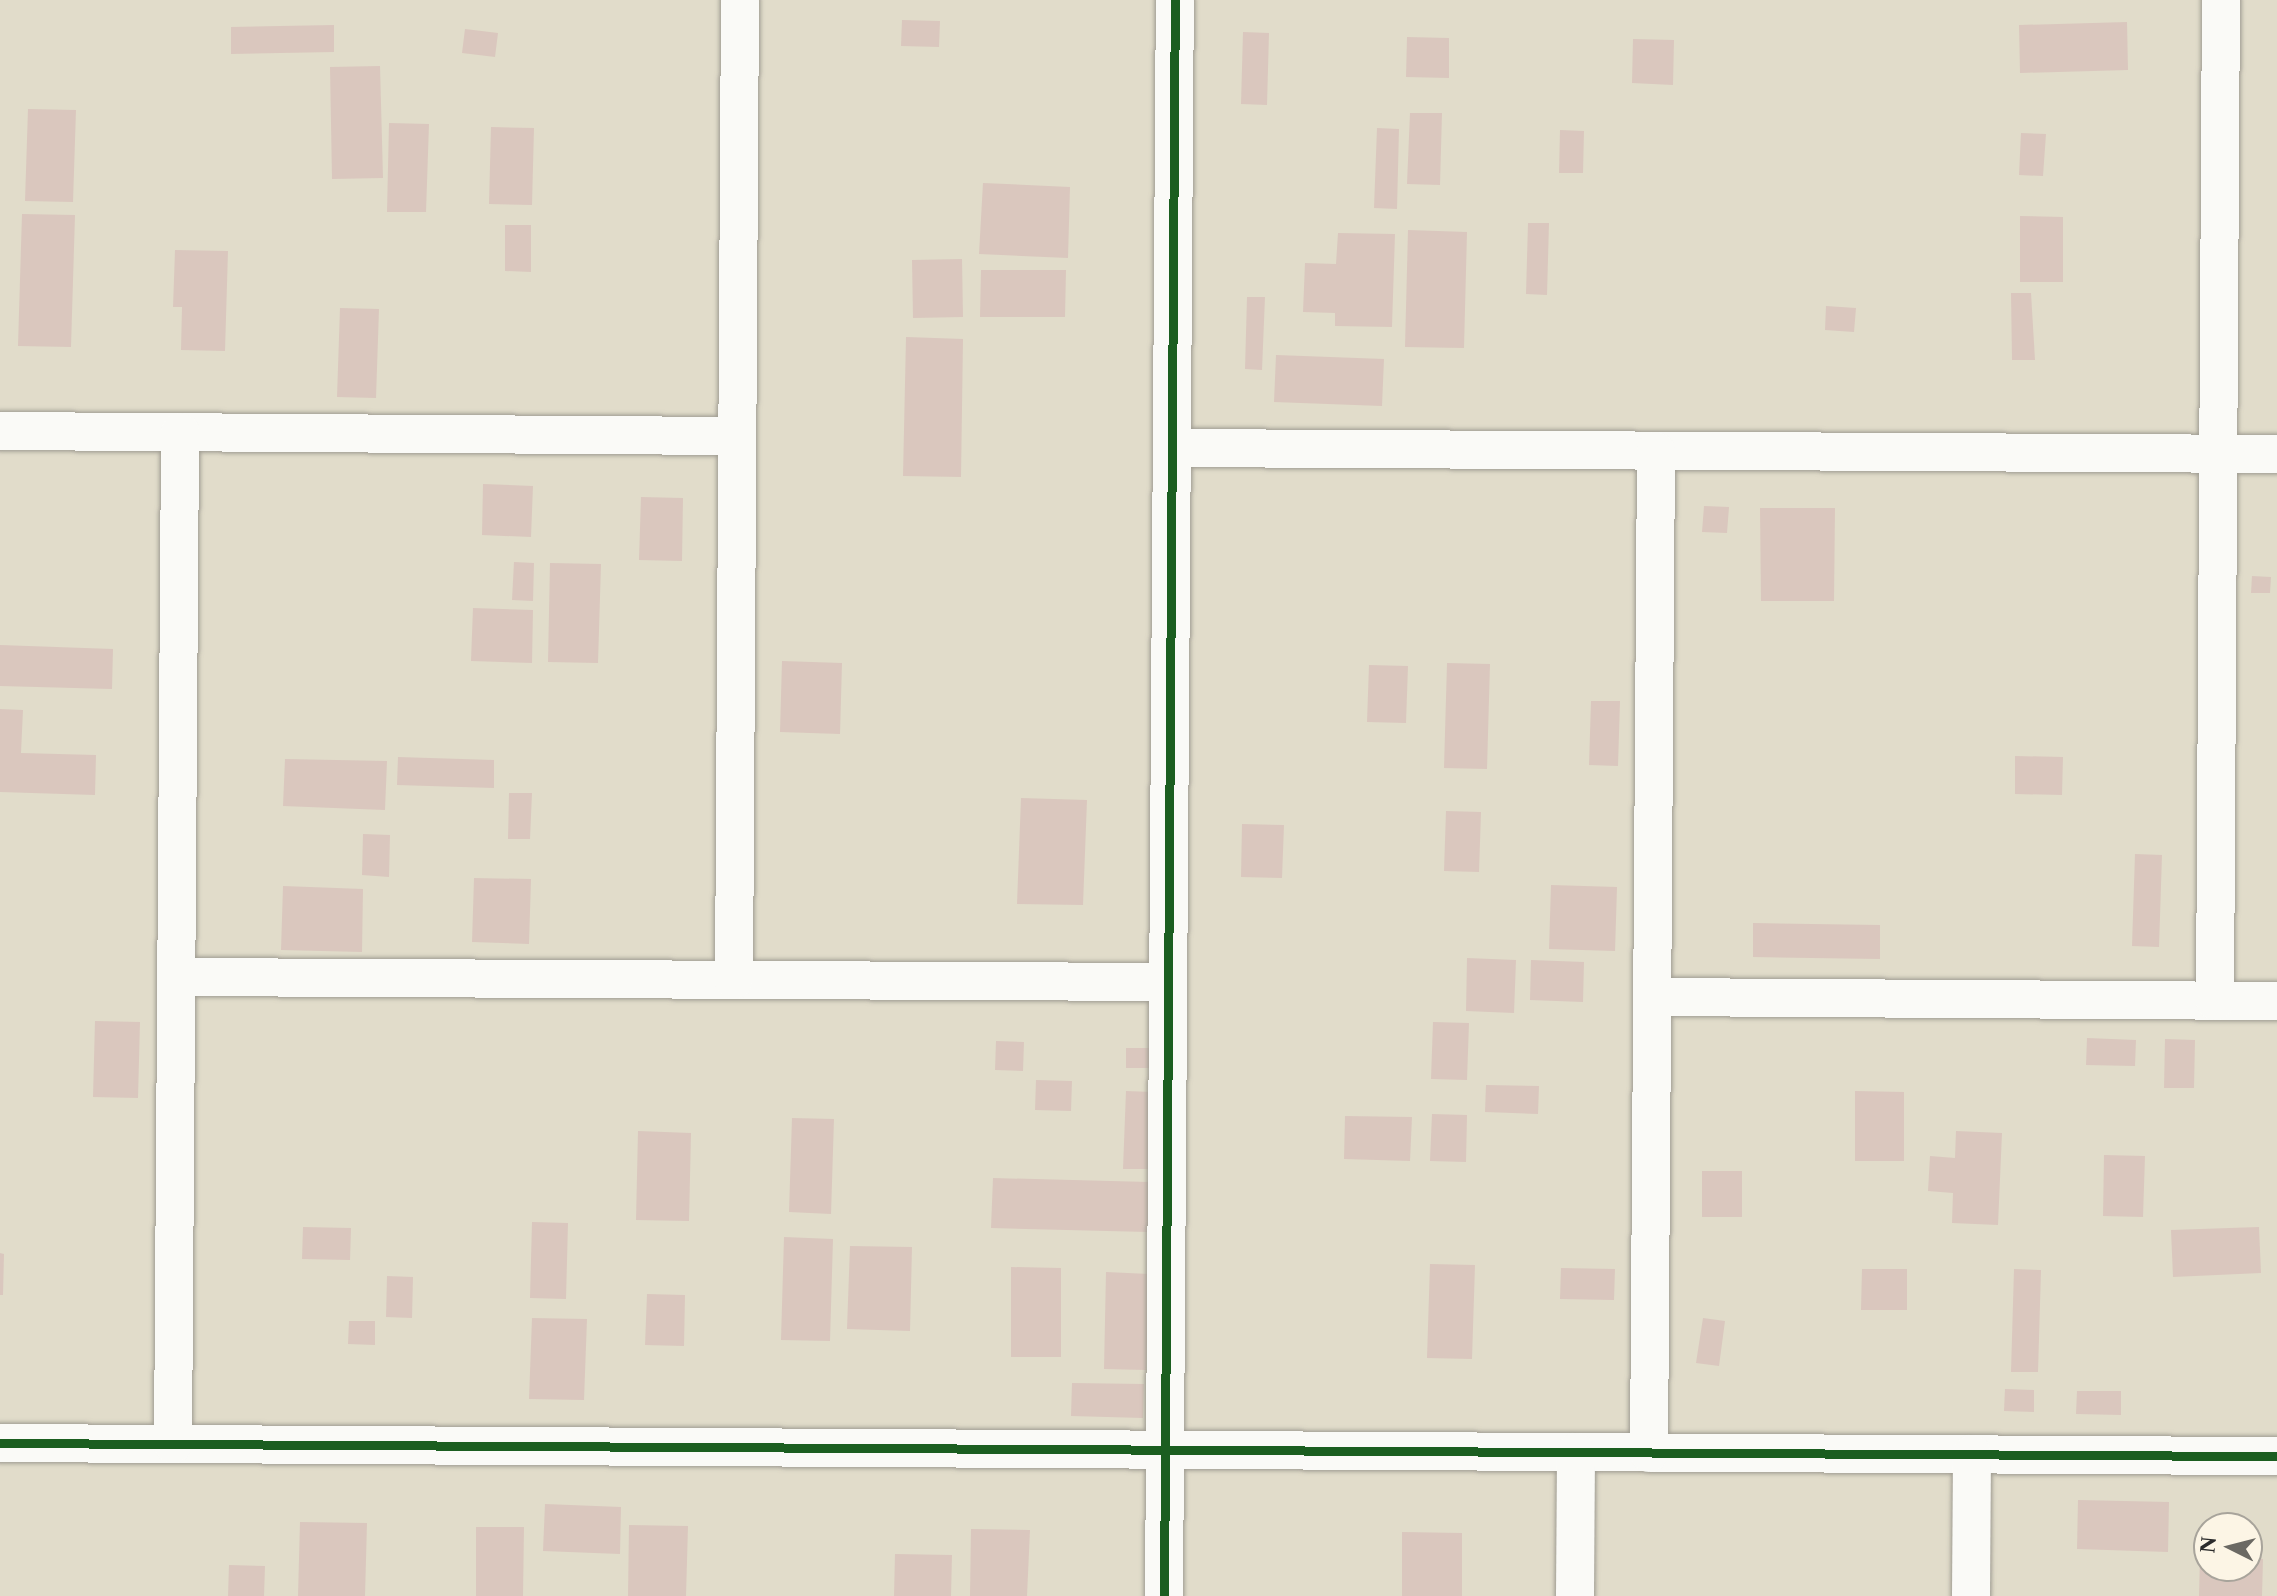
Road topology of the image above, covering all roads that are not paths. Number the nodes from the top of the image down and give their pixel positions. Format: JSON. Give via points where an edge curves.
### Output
{"nodes":[{"id":1,"x":740,"y":0,"type":"edge"},
{"id":2,"x":1175,"y":0,"type":"edge"},
{"id":3,"x":2221,"y":0,"type":"edge"},
{"id":4,"x":0,"y":431,"type":"edge"},
{"id":5,"x":180,"y":432,"type":"junction"},
{"id":6,"x":737,"y":436,"type":"junction"},
{"id":7,"x":1172,"y":447,"type":"junction"},
{"id":8,"x":1656,"y":451,"type":"junction"},
{"id":9,"x":2218,"y":453,"type":"junction"},
{"id":10,"x":2277,"y":454,"type":"edge"},
{"id":11,"x":177,"y":977,"type":"junction"},
{"id":12,"x":734,"y":980,"type":"junction"},
{"id":13,"x":1168,"y":982,"type":"junction"},
{"id":14,"x":1652,"y":997,"type":"junction"},
{"id":15,"x":2215,"y":1001,"type":"junction"},
{"id":16,"x":2277,"y":1001,"type":"edge"},
{"id":17,"x":0,"y":1443,"type":"edge"},
{"id":18,"x":173,"y":1444,"type":"junction"},
{"id":19,"x":1165,"y":1450,"type":"junction"},
{"id":20,"x":1576,"y":1452,"type":"junction"},
{"id":21,"x":1649,"y":1453,"type":"junction"},
{"id":22,"x":1972,"y":1454,"type":"junction"},
{"id":23,"x":2277,"y":1456,"type":"edge"},
{"id":24,"x":1164,"y":1596,"type":"edge"},
{"id":25,"x":1575,"y":1596,"type":"edge"},
{"id":26,"x":1972,"y":1596,"type":"edge"}],
"edges":[{"from":1,"to":6,"type":"street"},
{"from":2,"to":7,"type":"street"},
{"from":3,"to":9,"type":"street"},
{"from":4,"to":5,"type":"street"},
{"from":5,"to":6,"type":"street"},
{"from":5,"to":11,"type":"street"},
{"from":6,"to":12,"type":"street"},
{"from":7,"to":8,"type":"street"},
{"from":7,"to":13,"type":"street"},
{"from":8,"to":9,"type":"street"},
{"from":8,"to":14,"type":"street"},
{"from":9,"to":10,"type":"street"},
{"from":9,"to":15,"type":"street"},
{"from":11,"to":12,"type":"street"},
{"from":11,"to":18,"type":"street"},
{"from":12,"to":13,"type":"street"},
{"from":13,"to":19,"type":"street"},
{"from":14,"to":15,"type":"street"},
{"from":14,"to":21,"type":"street"},
{"from":15,"to":16,"type":"street"},
{"from":17,"to":18,"type":"street"},
{"from":18,"to":19,"type":"street"},
{"from":19,"to":20,"type":"street"},
{"from":19,"to":24,"type":"street"},
{"from":20,"to":21,"type":"street"},
{"from":20,"to":25,"type":"street"},
{"from":21,"to":22,"type":"street"},
{"from":22,"to":23,"type":"street"},
{"from":22,"to":26,"type":"street"}]}
